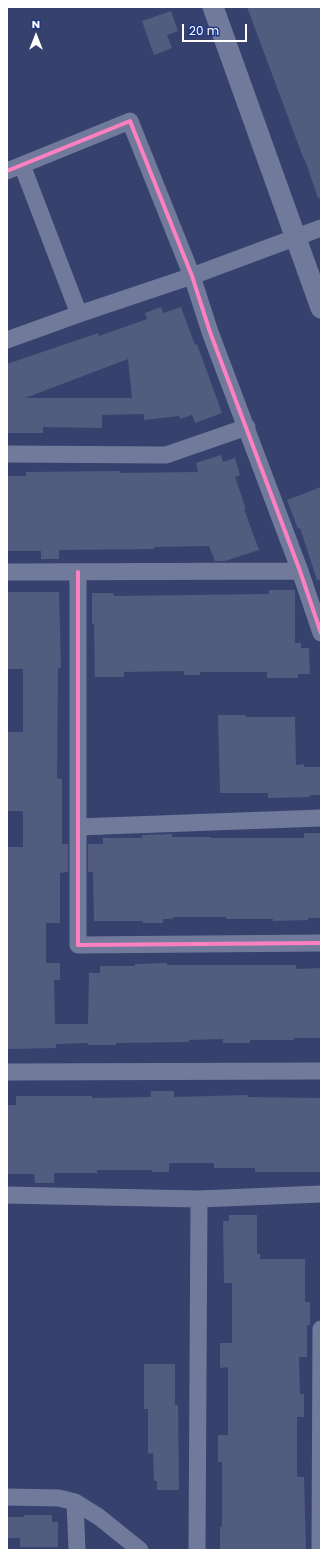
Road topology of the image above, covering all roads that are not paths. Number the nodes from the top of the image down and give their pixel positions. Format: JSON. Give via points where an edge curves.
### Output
{"nodes":[{"id":1,"x":213,"y":7,"type":"edge"},
{"id":2,"x":14,"y":168,"type":"edge"},
{"id":3,"x":321,"y":228,"type":"edge"},
{"id":4,"x":296,"y":237,"type":"junction"},
{"id":5,"x":192,"y":276,"type":"junction"},
{"id":6,"x":321,"y":308,"type":"edge"},
{"id":7,"x":79,"y":314,"type":"junction"},
{"id":8,"x":7,"y":340,"type":"edge"},
{"id":9,"x":247,"y":427,"type":"junction"},
{"id":10,"x":7,"y":454,"type":"edge"},
{"id":11,"x":300,"y":571,"type":"junction"},
{"id":12,"x":7,"y":572,"type":"edge"},
{"id":13,"x":78,"y":572,"type":"junction"},
{"id":14,"x":321,"y":633,"type":"edge"},
{"id":15,"x":321,"y":818,"type":"edge"},
{"id":16,"x":78,"y":827,"type":"junction"},
{"id":17,"x":321,"y":944,"type":"edge"},
{"id":18,"x":321,"y":1071,"type":"edge"},
{"id":19,"x":7,"y":1072,"type":"edge"},
{"id":20,"x":321,"y":1194,"type":"edge"},
{"id":21,"x":7,"y":1195,"type":"edge"},
{"id":22,"x":199,"y":1199,"type":"junction"},
{"id":23,"x":321,"y":1329,"type":"edge"},
{"id":24,"x":7,"y":1497,"type":"edge"},
{"id":25,"x":75,"y":1502,"type":"junction"},
{"id":26,"x":77,"y":1550,"type":"edge"},
{"id":27,"x":140,"y":1550,"type":"edge"},
{"id":28,"x":197,"y":1550,"type":"edge"},
{"id":29,"x":320,"y":1550,"type":"edge"}],
"edges":[{"from":1,"to":4,"type":"street"},
{"from":2,"to":5,"type":"street","via":[[130,122]]},
{"from":2,"to":7,"type":"street"},
{"from":3,"to":4,"type":"street"},
{"from":4,"to":5,"type":"street"},
{"from":4,"to":6,"type":"street"},
{"from":5,"to":7,"type":"street"},
{"from":5,"to":9,"type":"street","via":[[210,332]]},
{"from":7,"to":8,"type":"street"},
{"from":9,"to":10,"type":"street","via":[[166,455]]},
{"from":9,"to":11,"type":"street"},
{"from":11,"to":13,"type":"street"},
{"from":11,"to":14,"type":"street"},
{"from":12,"to":13,"type":"street"},
{"from":13,"to":16,"type":"street"},
{"from":15,"to":16,"type":"street"},
{"from":16,"to":17,"type":"street","via":[[78,945]]},
{"from":18,"to":19,"type":"street"},
{"from":20,"to":22,"type":"street"},
{"from":21,"to":22,"type":"street"},
{"from":22,"to":28,"type":"street"},
{"from":23,"to":29,"type":"street"},
{"from":24,"to":25,"type":"street","via":[[59,1498]]},
{"from":25,"to":26,"type":"street"},
{"from":25,"to":27,"type":"street","via":[[99,1517]]}]}
